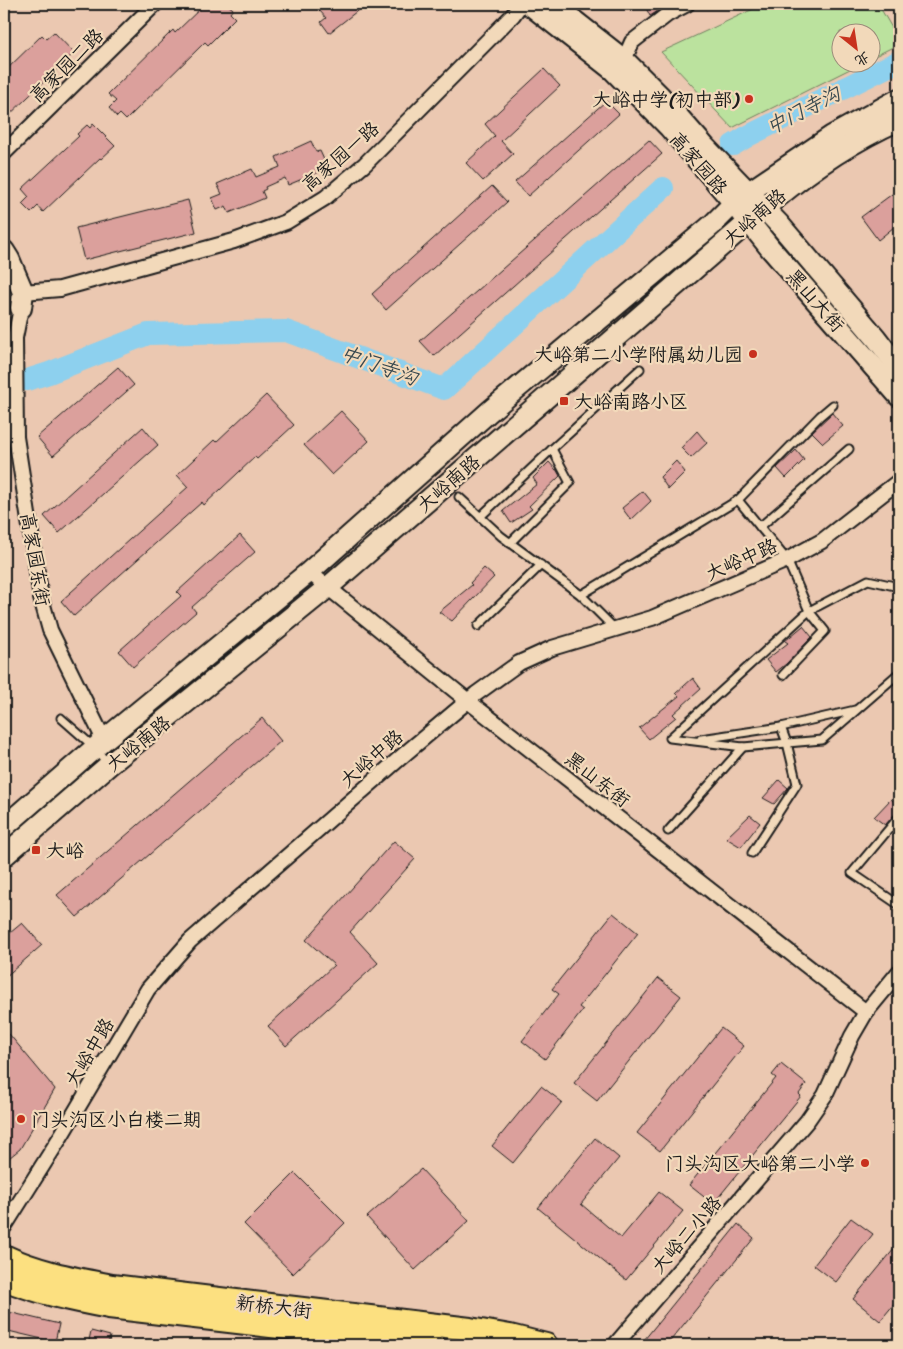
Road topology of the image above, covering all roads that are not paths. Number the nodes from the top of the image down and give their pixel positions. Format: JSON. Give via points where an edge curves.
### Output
{"nodes":[{"id":1,"x":154,"y":4,"type":"edge"},
{"id":2,"x":521,"y":4,"type":"edge"},
{"id":3,"x":529,"y":4,"type":"edge"},
{"id":4,"x":553,"y":4,"type":"edge"},
{"id":5,"x":687,"y":4,"type":"edge"},
{"id":6,"x":624,"y":60,"type":"junction"},
{"id":7,"x":899,"y":99,"type":"edge"},
{"id":8,"x":899,"y":120,"type":"edge"},
{"id":9,"x":4,"y":153,"type":"edge"},
{"id":10,"x":742,"y":197,"type":"junction"},
{"id":11,"x":756,"y":215,"type":"junction"},
{"id":12,"x":4,"y":251,"type":"edge"},
{"id":13,"x":22,"y":300,"type":"junction"},
{"id":14,"x":899,"y":368,"type":"edge"},
{"id":15,"x":640,"y":369,"type":"dead end"},
{"id":16,"x":899,"y":396,"type":"edge"},
{"id":17,"x":833,"y":405,"type":"dead end"},
{"id":18,"x":552,"y":449,"type":"junction"},
{"id":19,"x":849,"y":449,"type":"dead end"},
{"id":20,"x":899,"y":481,"type":"edge"},
{"id":21,"x":459,"y":497,"type":"dead end"},
{"id":22,"x":738,"y":500,"type":"junction"},
{"id":23,"x":480,"y":517,"type":"junction"},
{"id":24,"x":760,"y":527,"type":"junction"},
{"id":25,"x":510,"y":542,"type":"junction"},
{"id":26,"x":787,"y":560,"type":"junction"},
{"id":27,"x":540,"y":565,"type":"junction"},
{"id":28,"x":309,"y":572,"type":"junction"},
{"id":29,"x":899,"y":587,"type":"edge"},
{"id":30,"x":327,"y":588,"type":"junction"},
{"id":31,"x":581,"y":595,"type":"junction"},
{"id":32,"x":809,"y":611,"type":"junction"},
{"id":33,"x":478,"y":626,"type":"dead end"},
{"id":34,"x":615,"y":629,"type":"junction"},
{"id":35,"x":783,"y":675,"type":"dead end"},
{"id":36,"x":899,"y":675,"type":"edge"},
{"id":37,"x":468,"y":701,"type":"junction"},
{"id":38,"x":857,"y":710,"type":"junction"},
{"id":39,"x":61,"y":718,"type":"dead end"},
{"id":40,"x":781,"y":727,"type":"junction"},
{"id":41,"x":693,"y":741,"type":"junction"},
{"id":42,"x":787,"y":743,"type":"junction"},
{"id":43,"x":99,"y":744,"type":"junction"},
{"id":44,"x":743,"y":747,"type":"junction"},
{"id":45,"x":109,"y":765,"type":"junction"},
{"id":46,"x":899,"y":817,"type":"edge"},
{"id":47,"x":4,"y":827,"type":"edge"},
{"id":48,"x":668,"y":831,"type":"dead end"},
{"id":49,"x":752,"y":853,"type":"dead end"},
{"id":50,"x":4,"y":856,"type":"edge"},
{"id":51,"x":899,"y":905,"type":"edge"},
{"id":52,"x":899,"y":972,"type":"edge"},
{"id":53,"x":866,"y":1012,"type":"junction"},
{"id":54,"x":4,"y":1227,"type":"edge"},
{"id":55,"x":4,"y":1256,"type":"edge"},
{"id":56,"x":4,"y":1279,"type":"edge"},
{"id":57,"x":433,"y":1345,"type":"edge"},
{"id":58,"x":546,"y":1345,"type":"edge"},
{"id":59,"x":615,"y":1345,"type":"edge"}],
"edges":[{"from":1,"to":9,"type":"street","name":"高家园二路"},
{"from":2,"to":13,"type":"street","name":"高家园一路","via":[[365,164],[325,198],[286,222],[234,241]]},
{"from":3,"to":10,"type":"main road","name":"高家园路","via":[[613,70]]},
{"from":4,"to":6,"type":"main road","name":"高家园路"},
{"from":5,"to":6,"type":"street","via":[[668,14],[632,42]]},
{"from":6,"to":10,"type":"main road","name":"高家园路","via":[[736,181]]},
{"from":7,"to":10,"type":"main road","name":"大峪南路","via":[[832,136]]},
{"from":8,"to":11,"type":"main road","name":"大峪南路","via":[[835,155]]},
{"from":10,"to":11,"type":"main road","name":"黑山大街"},
{"from":10,"to":28,"type":"main road","name":"大峪南路","via":[[490,411]]},
{"from":11,"to":14,"type":"main road","name":"黑山大街","via":[[779,224]]},
{"from":11,"to":16,"type":"main road","name":"黑山大街","via":[[770,248]]},
{"from":11,"to":30,"type":"main road","name":"大峪南路"},
{"from":12,"to":13,"type":"main road"},
{"from":13,"to":43,"type":"street","name":"高家园东街","via":[[15,338],[16,437],[41,598],[50,630]]},
{"from":15,"to":18,"type":"lane"},
{"from":17,"to":22,"type":"lane"},
{"from":18,"to":23,"type":"lane"},
{"from":18,"to":25,"type":"lane","via":[[570,483]]},
{"from":19,"to":24,"type":"lane"},
{"from":20,"to":26,"type":"street","name":"大峪中路","via":[[822,541]]},
{"from":21,"to":23,"type":"lane"},
{"from":22,"to":24,"type":"lane"},
{"from":22,"to":31,"type":"lane"},
{"from":23,"to":25,"type":"lane"},
{"from":24,"to":26,"type":"lane"},
{"from":25,"to":27,"type":"lane"},
{"from":26,"to":32,"type":"lane"},
{"from":26,"to":34,"type":"street","name":"大峪中路","via":[[652,618]]},
{"from":27,"to":31,"type":"lane"},
{"from":27,"to":33,"type":"lane"},
{"from":28,"to":30,"type":"street","name":"黑山东街"},
{"from":28,"to":43,"type":"main road","name":"大峪南路"},
{"from":29,"to":32,"type":"lane","via":[[868,580]]},
{"from":30,"to":37,"type":"street","name":"黑山东街"},
{"from":30,"to":45,"type":"main road","name":"大峪南路"},
{"from":31,"to":34,"type":"lane"},
{"from":32,"to":35,"type":"lane","via":[[825,631]]},
{"from":32,"to":41,"type":"lane","via":[[670,738]]},
{"from":34,"to":37,"type":"street","name":"大峪中路","via":[[552,648],[519,663]]},
{"from":36,"to":38,"type":"lane"},
{"from":37,"to":53,"type":"street","name":"黑山东街"},
{"from":37,"to":54,"type":"street","name":"大峪中路","via":[[190,941],[148,989]]},
{"from":38,"to":40,"type":"lane"},
{"from":38,"to":42,"type":"lane","via":[[822,740]]},
{"from":39,"to":43,"type":"lane"},
{"from":40,"to":41,"type":"lane"},
{"from":40,"to":42,"type":"lane"},
{"from":41,"to":44,"type":"lane"},
{"from":42,"to":44,"type":"lane"},
{"from":42,"to":49,"type":"lane","via":[[797,784]]},
{"from":43,"to":45,"type":"lane"},
{"from":43,"to":47,"type":"main road","name":"大峪南路"},
{"from":44,"to":48,"type":"lane"},
{"from":45,"to":50,"type":"main road","name":"大峪南路"},
{"from":46,"to":51,"type":"lane","via":[[852,873]]},
{"from":52,"to":53,"type":"street","name":"大峪二小路"},
{"from":53,"to":59,"type":"street","name":"大峪二小路","via":[[825,1094],[806,1121]]},
{"from":55,"to":58,"type":"main road","name":"新桥大街","via":[[70,1277],[112,1286],[470,1329]]},
{"from":56,"to":57,"type":"main road","name":"新桥大街","via":[[29,1289],[109,1307]]}]}
